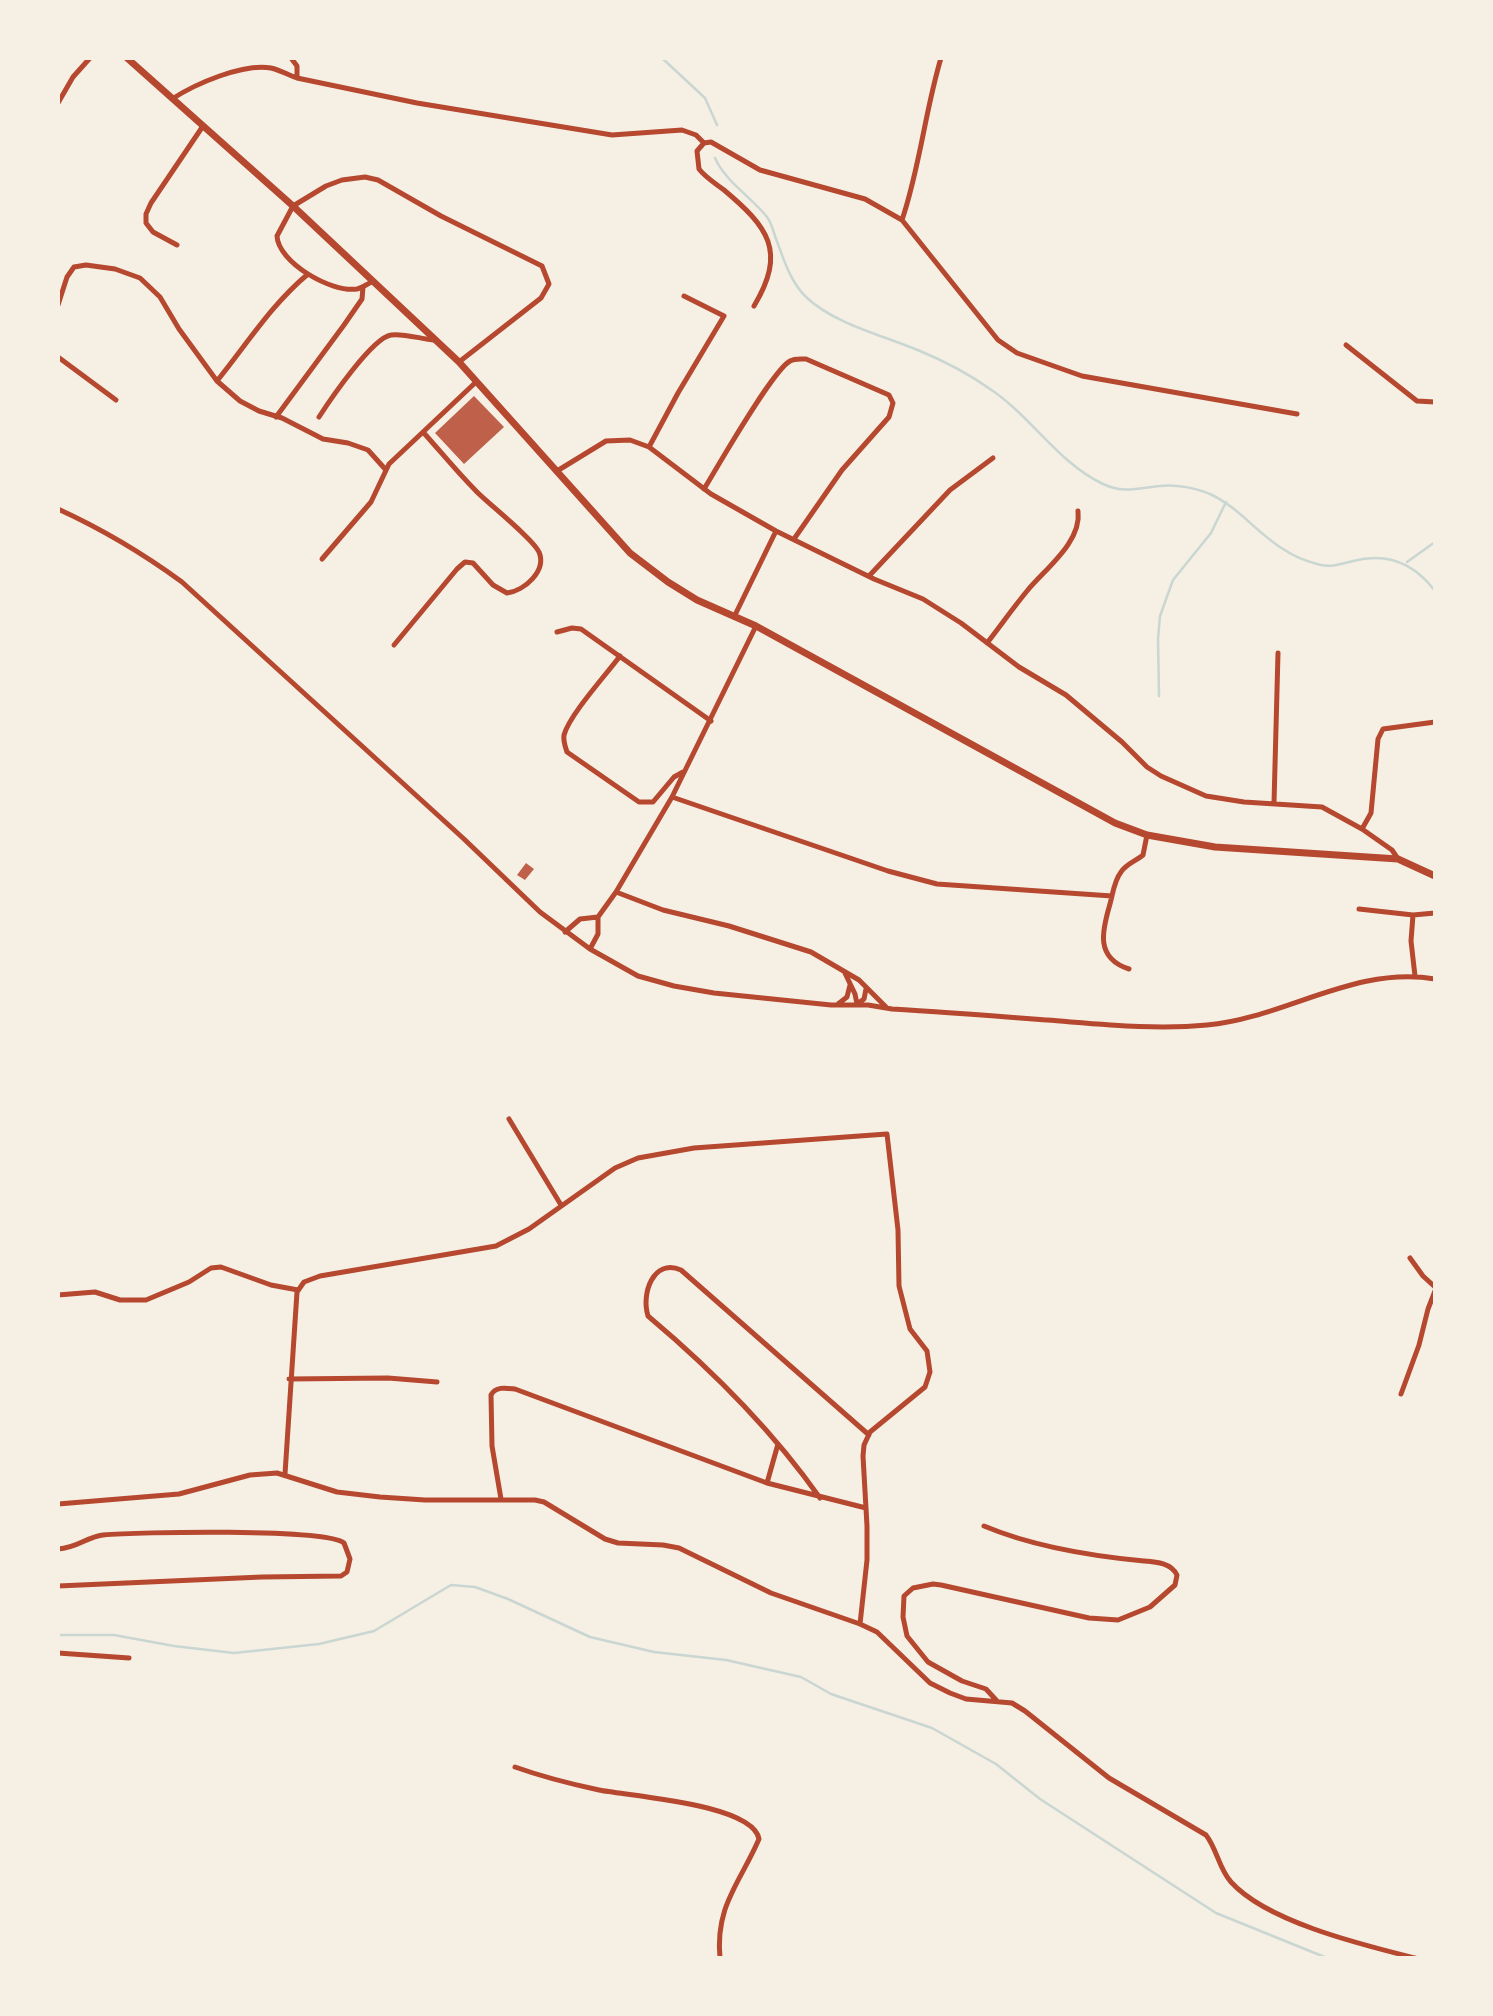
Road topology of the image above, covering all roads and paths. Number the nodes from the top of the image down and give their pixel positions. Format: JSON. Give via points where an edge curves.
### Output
{"nodes":[{"id":1,"x":90,"y":58,"type":"edge"},
{"id":2,"x":127,"y":58,"type":"edge"},
{"id":3,"x":291,"y":58,"type":"edge"},
{"id":4,"x":941,"y":58,"type":"edge"},
{"id":5,"x":297,"y":78,"type":"junction"},
{"id":6,"x":172,"y":99,"type":"junction"},
{"id":7,"x":58,"y":103,"type":"edge"},
{"id":8,"x":203,"y":126,"type":"junction"},
{"id":9,"x":704,"y":143,"type":"junction"},
{"id":10,"x":293,"y":206,"type":"junction"},
{"id":11,"x":902,"y":220,"type":"junction"},
{"id":12,"x":177,"y":245,"type":"dead end"},
{"id":13,"x":308,"y":274,"type":"junction"},
{"id":14,"x":372,"y":282,"type":"junction"},
{"id":15,"x":363,"y":287,"type":"junction"},
{"id":16,"x":684,"y":296,"type":"dead end"},
{"id":17,"x":58,"y":305,"type":"edge"},
{"id":18,"x":754,"y":306,"type":"dead end"},
{"id":19,"x":434,"y":340,"type":"junction"},
{"id":20,"x":1346,"y":345,"type":"dead end"},
{"id":21,"x":58,"y":357,"type":"edge"},
{"id":22,"x":459,"y":362,"type":"junction"},
{"id":23,"x":217,"y":381,"type":"junction"},
{"id":24,"x":476,"y":382,"type":"junction"},
{"id":25,"x":116,"y":400,"type":"dead end"},
{"id":26,"x":1435,"y":402,"type":"edge"},
{"id":27,"x":1297,"y":414,"type":"dead end"},
{"id":28,"x":276,"y":417,"type":"junction"},
{"id":29,"x":319,"y":417,"type":"dead end"},
{"id":30,"x":423,"y":432,"type":"junction"},
{"id":31,"x":649,"y":447,"type":"junction"},
{"id":32,"x":993,"y":458,"type":"dead end"},
{"id":33,"x":386,"y":470,"type":"junction"},
{"id":34,"x":557,"y":471,"type":"junction"},
{"id":35,"x":704,"y":489,"type":"junction"},
{"id":36,"x":58,"y":509,"type":"edge"},
{"id":37,"x":1078,"y":511,"type":"dead end"},
{"id":38,"x":776,"y":531,"type":"junction"},
{"id":39,"x":794,"y":539,"type":"junction"},
{"id":40,"x":322,"y":559,"type":"dead end"},
{"id":41,"x":869,"y":576,"type":"junction"},
{"id":42,"x":734,"y":617,"type":"junction"},
{"id":43,"x":756,"y":626,"type":"junction"},
{"id":44,"x":557,"y":632,"type":"dead end"},
{"id":45,"x":987,"y":643,"type":"junction"},
{"id":46,"x":394,"y":645,"type":"dead end"},
{"id":47,"x":1278,"y":653,"type":"dead end"},
{"id":48,"x":620,"y":656,"type":"junction"},
{"id":49,"x":711,"y":721,"type":"junction"},
{"id":50,"x":1435,"y":722,"type":"edge"},
{"id":51,"x":684,"y":771,"type":"junction"},
{"id":52,"x":672,"y":797,"type":"junction"},
{"id":53,"x":1274,"y":803,"type":"junction"},
{"id":54,"x":1362,"y":829,"type":"junction"},
{"id":55,"x":1147,"y":835,"type":"junction"},
{"id":56,"x":1398,"y":859,"type":"junction"},
{"id":57,"x":1435,"y":876,"type":"edge"},
{"id":58,"x":617,"y":892,"type":"junction"},
{"id":59,"x":1112,"y":896,"type":"junction"},
{"id":60,"x":1359,"y":909,"type":"dead end"},
{"id":61,"x":1435,"y":913,"type":"edge"},
{"id":62,"x":1413,"y":915,"type":"junction"},
{"id":63,"x":598,"y":917,"type":"junction"},
{"id":64,"x":565,"y":932,"type":"junction"},
{"id":65,"x":590,"y":949,"type":"junction"},
{"id":66,"x":1129,"y":969,"type":"dead end"},
{"id":67,"x":844,"y":971,"type":"junction"},
{"id":68,"x":1415,"y":976,"type":"junction"},
{"id":69,"x":1435,"y":979,"type":"edge"},
{"id":70,"x":850,"y":985,"type":"junction"},
{"id":71,"x":865,"y":987,"type":"junction"},
{"id":72,"x":838,"y":1004,"type":"junction"},
{"id":73,"x":857,"y":1004,"type":"junction"},
{"id":74,"x":887,"y":1008,"type":"junction"},
{"id":75,"x":509,"y":1119,"type":"dead end"},
{"id":76,"x":561,"y":1205,"type":"junction"},
{"id":77,"x":1410,"y":1258,"type":"dead end"},
{"id":78,"x":1435,"y":1289,"type":"edge"},
{"id":79,"x":298,"y":1290,"type":"junction"},
{"id":80,"x":58,"y":1295,"type":"edge"},
{"id":81,"x":289,"y":1379,"type":"junction"},
{"id":82,"x":438,"y":1382,"type":"dead end"},
{"id":83,"x":1401,"y":1394,"type":"dead end"},
{"id":84,"x":869,"y":1434,"type":"junction"},
{"id":85,"x":778,"y":1444,"type":"junction"},
{"id":86,"x":285,"y":1474,"type":"junction"},
{"id":87,"x":767,"y":1483,"type":"junction"},
{"id":88,"x":820,"y":1498,"type":"junction"},
{"id":89,"x":501,"y":1499,"type":"junction"},
{"id":90,"x":58,"y":1504,"type":"edge"},
{"id":91,"x":866,"y":1508,"type":"junction"},
{"id":92,"x":984,"y":1526,"type":"dead end"},
{"id":93,"x":58,"y":1549,"type":"edge"},
{"id":94,"x":58,"y":1586,"type":"edge"},
{"id":95,"x":859,"y":1623,"type":"junction"},
{"id":96,"x":58,"y":1653,"type":"edge"},
{"id":97,"x":129,"y":1658,"type":"dead end"},
{"id":98,"x":997,"y":1700,"type":"junction"},
{"id":99,"x":515,"y":1767,"type":"dead end"},
{"id":100,"x":720,"y":1958,"type":"edge"},
{"id":101,"x":1415,"y":1958,"type":"edge"}],
"edges":[{"from":1,"to":7,"type":"street"},
{"from":2,"to":6,"type":"main road"},
{"from":3,"to":5,"type":"street"},
{"from":4,"to":11,"type":"street"},
{"from":5,"to":6,"type":"street","via":[[276,69],[258,68],[193,85]]},
{"from":5,"to":9,"type":"street","via":[[612,135],[682,130]]},
{"from":6,"to":8,"type":"main road"},
{"from":8,"to":10,"type":"main road"},
{"from":8,"to":12,"type":"street","via":[[146,214],[153,232]]},
{"from":9,"to":11,"type":"street","via":[[711,142],[760,170],[865,199]]},
{"from":9,"to":18,"type":"street","via":[[697,151],[699,169],[759,223],[769,241],[771,262]]},
{"from":10,"to":13,"type":"street","via":[[277,240],[281,250]]},
{"from":10,"to":14,"type":"main road"},
{"from":10,"to":22,"type":"street","via":[[342,180],[378,180],[542,266],[549,284],[541,298]]},
{"from":11,"to":27,"type":"street","via":[[998,340],[1017,353],[1082,376]]},
{"from":13,"to":15,"type":"street","via":[[341,289]]},
{"from":13,"to":23,"type":"street","via":[[266,315]]},
{"from":14,"to":15,"type":"street"},
{"from":14,"to":19,"type":"main road"},
{"from":15,"to":28,"type":"street","via":[[362,299],[344,326]]},
{"from":16,"to":31,"type":"street","via":[[724,316]]},
{"from":17,"to":23,"type":"street","via":[[74,267],[115,269],[140,278],[160,297]]},
{"from":19,"to":22,"type":"main road"},
{"from":19,"to":29,"type":"street","via":[[384,337],[342,380]]},
{"from":20,"to":26,"type":"street","via":[[1417,401]]},
{"from":21,"to":25,"type":"street"},
{"from":22,"to":24,"type":"main road"},
{"from":23,"to":28,"type":"street","via":[[240,401]]},
{"from":24,"to":30,"type":"street"},
{"from":24,"to":34,"type":"main road"},
{"from":28,"to":33,"type":"street","via":[[323,439],[359,445]]},
{"from":30,"to":33,"type":"street"},
{"from":30,"to":46,"type":"street","via":[[533,544],[540,559],[526,587],[507,593],[473,563],[463,564]]},
{"from":31,"to":34,"type":"street","via":[[629,440],[606,441]]},
{"from":31,"to":35,"type":"street"},
{"from":32,"to":41,"type":"street","via":[[950,490]]},
{"from":33,"to":40,"type":"street","via":[[371,502]]},
{"from":34,"to":42,"type":"main road","via":[[630,552],[668,582]]},
{"from":35,"to":38,"type":"street"},
{"from":35,"to":39,"type":"street","via":[[762,396],[792,360],[806,359],[889,395],[893,403],[889,417],[842,470]]},
{"from":36,"to":64,"type":"street","via":[[142,552],[182,582]]},
{"from":37,"to":45,"type":"street","via":[[1068,545]]},
{"from":38,"to":39,"type":"street"},
{"from":38,"to":42,"type":"street"},
{"from":39,"to":41,"type":"street"},
{"from":41,"to":45,"type":"street","via":[[923,599]]},
{"from":42,"to":43,"type":"main road"},
{"from":43,"to":49,"type":"street"},
{"from":43,"to":55,"type":"main road","via":[[1017,771]]},
{"from":44,"to":48,"type":"street","via":[[581,629]]},
{"from":45,"to":53,"type":"street","via":[[1066,695],[1161,776],[1206,796]]},
{"from":47,"to":53,"type":"street"},
{"from":48,"to":49,"type":"street"},
{"from":48,"to":51,"type":"street","via":[[566,732],[567,752],[639,803],[653,802]]},
{"from":49,"to":51,"type":"street"},
{"from":50,"to":54,"type":"street","via":[[1383,729],[1378,739],[1371,813]]},
{"from":51,"to":52,"type":"street"},
{"from":52,"to":58,"type":"street"},
{"from":52,"to":59,"type":"street","via":[[937,884]]},
{"from":53,"to":54,"type":"street","via":[[1322,807]]},
{"from":54,"to":56,"type":"street"},
{"from":55,"to":56,"type":"main road","via":[[1215,847]]},
{"from":55,"to":59,"type":"street","via":[[1143,855],[1123,868]]},
{"from":56,"to":57,"type":"main road"},
{"from":58,"to":63,"type":"street"},
{"from":58,"to":67,"type":"street","via":[[663,910],[811,952]]},
{"from":59,"to":66,"type":"street","via":[[1102,943],[1116,963]]},
{"from":60,"to":62,"type":"street"},
{"from":61,"to":62,"type":"street"},
{"from":62,"to":68,"type":"street"},
{"from":63,"to":64,"type":"street","via":[[580,919]]},
{"from":63,"to":65,"type":"street","via":[[598,934]]},
{"from":64,"to":65,"type":"street"},
{"from":65,"to":72,"type":"street","via":[[638,976],[674,986]]},
{"from":67,"to":70,"type":"street"},
{"from":67,"to":71,"type":"street"},
{"from":68,"to":69,"type":"street"},
{"from":68,"to":74,"type":"street","via":[[1360,982],[1231,1021],[1184,1027]]},
{"from":70,"to":72,"type":"street","via":[[847,997]]},
{"from":70,"to":73,"type":"street"},
{"from":71,"to":73,"type":"street","via":[[864,999]]},
{"from":71,"to":74,"type":"street"},
{"from":72,"to":73,"type":"street"},
{"from":73,"to":74,"type":"street"},
{"from":75,"to":76,"type":"street"},
{"from":76,"to":79,"type":"street","via":[[496,1246],[320,1276],[304,1282]]},
{"from":76,"to":84,"type":"street","via":[[638,1158],[706,1147],[887,1134],[900,1293],[910,1329],[927,1351],[930,1373],[925,1387]]},
{"from":77,"to":78,"type":"street"},
{"from":78,"to":83,"type":"street"},
{"from":79,"to":80,"type":"street","via":[[221,1267],[146,1300],[120,1300],[95,1292]]},
{"from":79,"to":81,"type":"street"},
{"from":81,"to":82,"type":"street"},
{"from":81,"to":86,"type":"street"},
{"from":84,"to":85,"type":"street","via":[[681,1270],[672,1266],[658,1271],[645,1296],[648,1316],[703,1365]]},
{"from":84,"to":91,"type":"street","via":[[863,1456]]},
{"from":85,"to":87,"type":"street"},
{"from":85,"to":88,"type":"street"},
{"from":86,"to":89,"type":"street","via":[[312,1486],[348,1493],[425,1500]]},
{"from":86,"to":90,"type":"street","via":[[250,1475],[180,1494]]},
{"from":87,"to":88,"type":"street"},
{"from":87,"to":89,"type":"street","via":[[503,1388],[491,1395],[490,1415]]},
{"from":88,"to":91,"type":"street"},
{"from":89,"to":95,"type":"street","via":[[544,1502],[618,1543],[678,1548],[771,1593]]},
{"from":91,"to":95,"type":"street","via":[[867,1560]]},
{"from":92,"to":98,"type":"street","via":[[1104,1558],[1168,1565],[1177,1575],[1175,1585],[1150,1607],[1118,1620],[1089,1618],[941,1585],[908,1591],[903,1617],[907,1636],[918,1652],[944,1672],[986,1689]]},
{"from":93,"to":94,"type":"street","via":[[76,1547],[102,1535],[256,1533],[332,1538],[344,1544],[350,1559],[341,1576]]},
{"from":95,"to":98,"type":"street","via":[[877,1632],[930,1683],[966,1699]]},
{"from":96,"to":97,"type":"street"},
{"from":98,"to":101,"type":"street","via":[[1025,1711],[1110,1778],[1206,1835],[1230,1881],[1244,1894],[1337,1938]]},
{"from":99,"to":100,"type":"street","via":[[591,1788],[722,1812],[754,1828],[759,1839],[727,1900],[719,1930]]}]}
